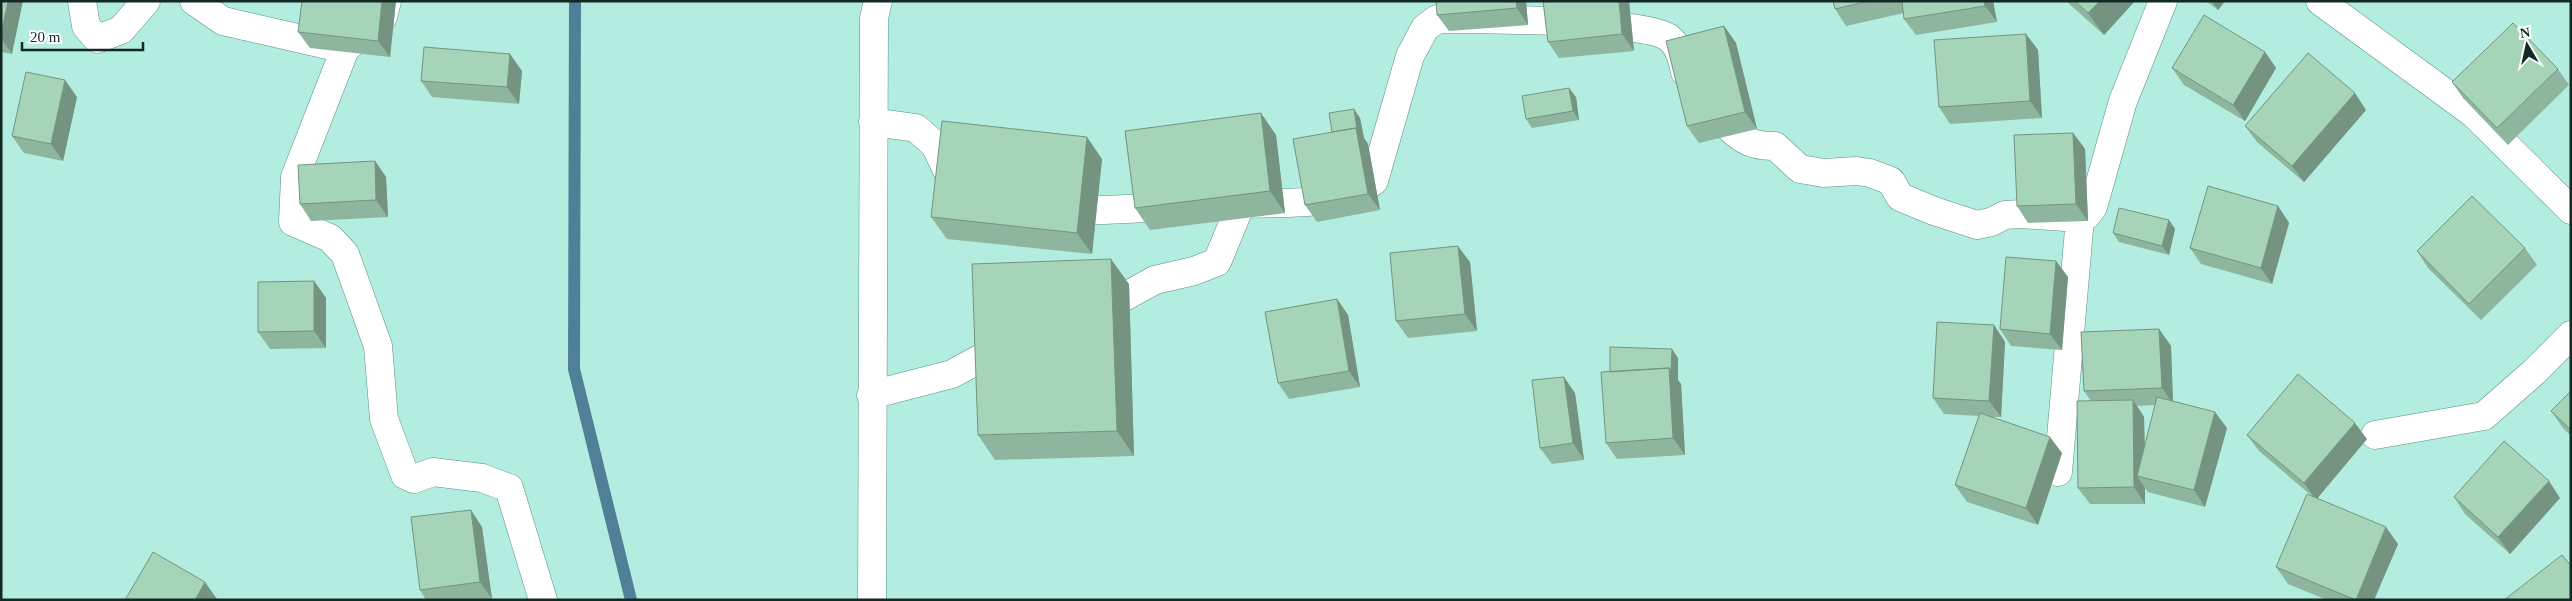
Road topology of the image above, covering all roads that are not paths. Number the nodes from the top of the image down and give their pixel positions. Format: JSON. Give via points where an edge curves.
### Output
{"nodes":[{"id":1,"x":82,"y":1,"type":"edge"},
{"id":2,"x":146,"y":1,"type":"edge"},
{"id":3,"x":194,"y":1,"type":"edge"},
{"id":4,"x":387,"y":1,"type":"edge"},
{"id":5,"x":878,"y":1,"type":"edge"},
{"id":6,"x":2163,"y":1,"type":"edge"},
{"id":7,"x":2320,"y":1,"type":"edge"},
{"id":8,"x":1530,"y":11,"type":"edge"},
{"id":9,"x":345,"y":49,"type":"junction"},
{"id":10,"x":873,"y":122,"type":"junction"},
{"id":11,"x":972,"y":198,"type":"edge"},
{"id":12,"x":1241,"y":204,"type":"junction"},
{"id":13,"x":2571,"y":210,"type":"edge"},
{"id":14,"x":1036,"y":213,"type":"edge"},
{"id":15,"x":2080,"y":218,"type":"junction"},
{"id":16,"x":1073,"y":326,"type":"edge"},
{"id":17,"x":2571,"y":335,"type":"edge"},
{"id":18,"x":1036,"y":338,"type":"edge"},
{"id":19,"x":871,"y":395,"type":"junction"},
{"id":20,"x":2374,"y":436,"type":"dead end"},
{"id":21,"x":2058,"y":472,"type":"dead end"},
{"id":22,"x":543,"y":600,"type":"edge"},
{"id":23,"x":872,"y":600,"type":"edge"}],
"edges":[{"from":1,"to":2,"type":"street","via":[[86,26],[97,39],[122,30]]},
{"from":3,"to":9,"type":"street","via":[[223,21]]},
{"from":4,"to":9,"type":"street","via":[[383,17]]},
{"from":5,"to":10,"type":"street","via":[[874,18]]},
{"from":6,"to":15,"type":"street","via":[[2123,101],[2094,207]]},
{"from":7,"to":13,"type":"street","via":[[2474,114]]},
{"from":8,"to":12,"type":"street","via":[[1438,20],[1425,28],[1410,56],[1374,181],[1361,192],[1324,200]]},
{"from":8,"to":15,"type":"street","via":[[1585,23],[1654,31],[1669,37],[1680,51],[1687,81],[1695,97],[1741,138],[1757,146],[1775,146],[1800,169],[1824,173],[1870,173],[1891,182],[1900,197],[1977,225],[2013,214]]},
{"from":9,"to":22,"type":"street","via":[[295,177],[293,222],[330,238],[345,254],[378,346],[384,419],[405,475],[414,479],[433,472],[482,478],[509,488]]},
{"from":10,"to":11,"type":"street","via":[[916,128],[935,145],[955,187]]},
{"from":10,"to":19,"type":"street"},
{"from":12,"to":14,"type":"street"},
{"from":12,"to":16,"type":"street","via":[[1217,262],[1155,280]]},
{"from":15,"to":21,"type":"street"},
{"from":17,"to":20,"type":"street","via":[[2484,416]]},
{"from":18,"to":19,"type":"street","via":[[998,348],[952,374]]},
{"from":19,"to":23,"type":"street"}]}
